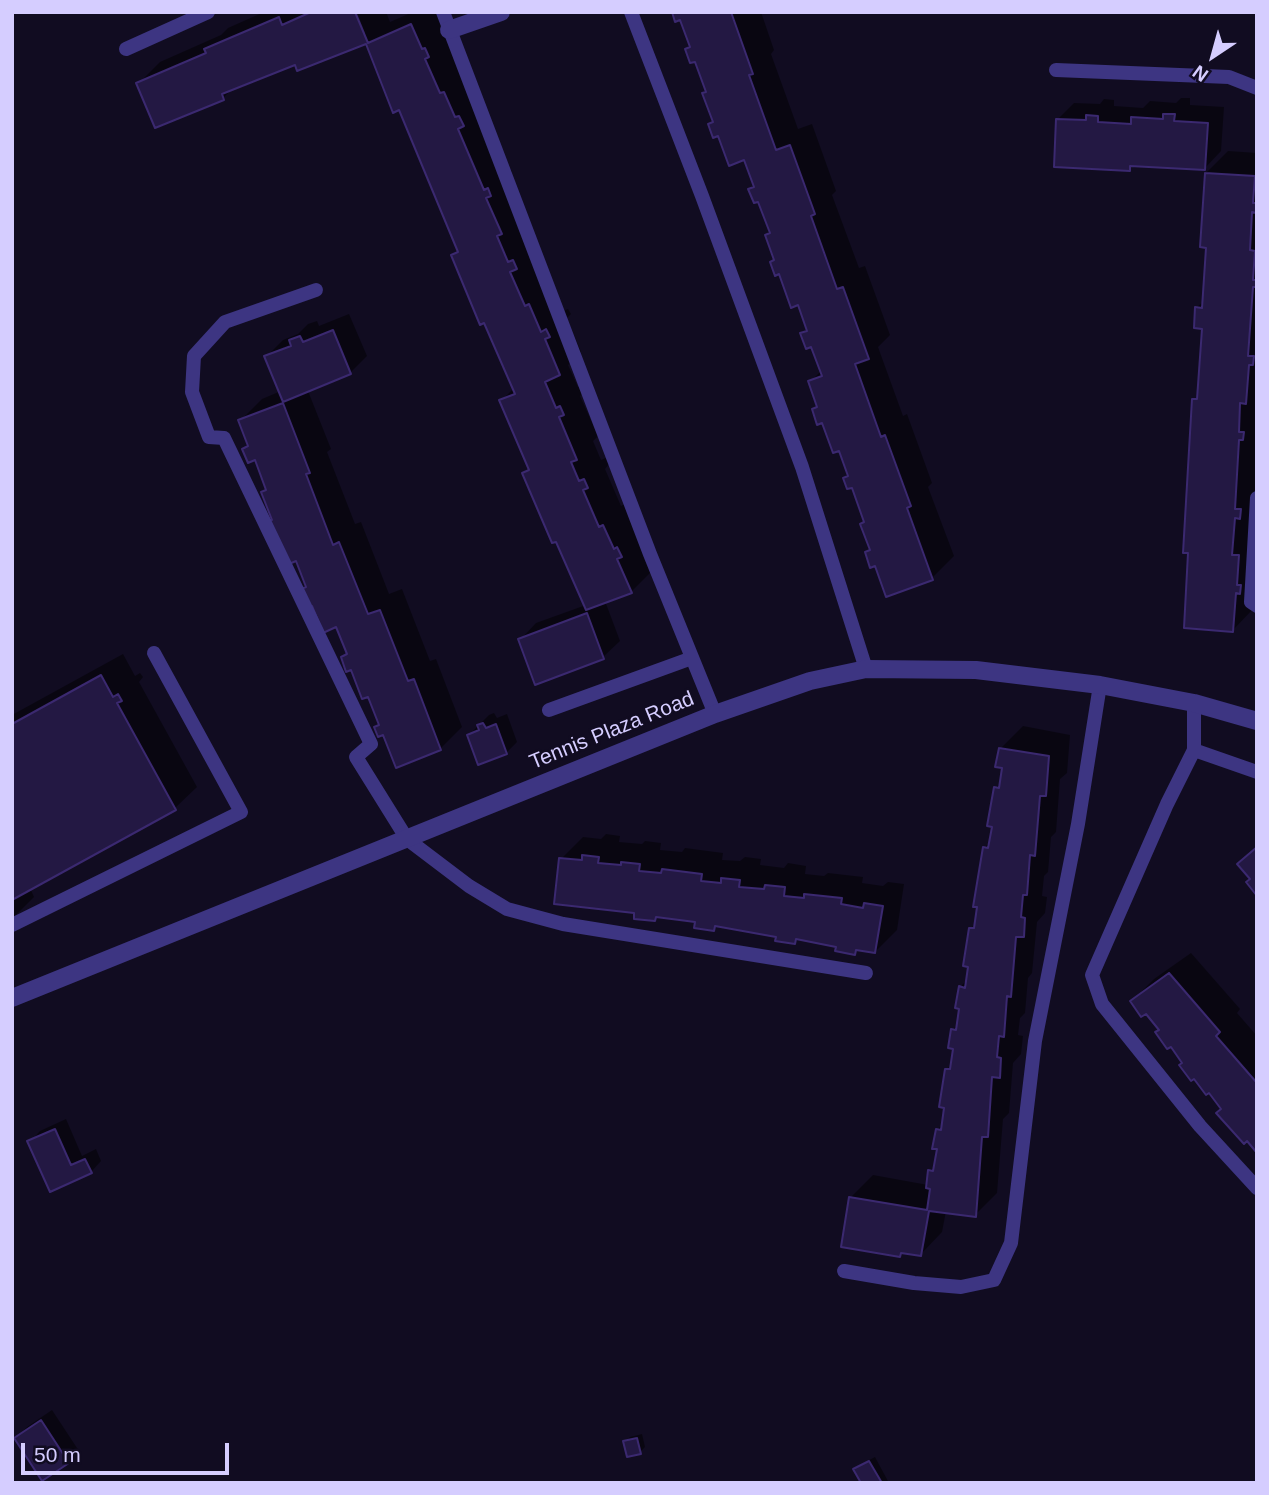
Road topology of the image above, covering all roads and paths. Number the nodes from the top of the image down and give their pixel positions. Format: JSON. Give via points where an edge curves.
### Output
{"nodes":[{"id":1,"x":208,"y":12,"type":"edge"},
{"id":2,"x":443,"y":12,"type":"edge"},
{"id":3,"x":501,"y":12,"type":"edge"},
{"id":4,"x":631,"y":12,"type":"edge"},
{"id":5,"x":449,"y":30,"type":"junction"},
{"id":6,"x":126,"y":49,"type":"dead end"},
{"id":7,"x":1056,"y":70,"type":"dead end"},
{"id":8,"x":1257,"y":88,"type":"edge"},
{"id":9,"x":316,"y":290,"type":"dead end"},
{"id":10,"x":1257,"y":498,"type":"edge"},
{"id":11,"x":1257,"y":606,"type":"edge"},
{"id":12,"x":154,"y":653,"type":"dead end"},
{"id":13,"x":692,"y":658,"type":"junction"},
{"id":14,"x":866,"y":669,"type":"junction"},
{"id":15,"x":1100,"y":685,"type":"junction"},
{"id":16,"x":1194,"y":703,"type":"junction"},
{"id":17,"x":549,"y":710,"type":"dead end"},
{"id":18,"x":715,"y":714,"type":"junction"},
{"id":19,"x":1256,"y":716,"type":"edge"},
{"id":20,"x":1194,"y":750,"type":"junction"},
{"id":21,"x":1257,"y":772,"type":"edge"},
{"id":22,"x":407,"y":839,"type":"junction"},
{"id":23,"x":12,"y":925,"type":"edge"},
{"id":24,"x":866,"y":973,"type":"dead end"},
{"id":25,"x":12,"y":998,"type":"edge"},
{"id":26,"x":1257,"y":1188,"type":"edge"},
{"id":27,"x":844,"y":1271,"type":"dead end"}],
"edges":[{"from":1,"to":6,"type":"lane"},
{"from":2,"to":5,"type":"lane"},
{"from":3,"to":5,"type":"street"},
{"from":4,"to":14,"type":"lane","via":[[802,467]]},
{"from":5,"to":13,"type":"lane"},
{"from":7,"to":8,"type":"lane","via":[[1229,77]]},
{"from":9,"to":22,"type":"lane","via":[[225,323],[194,356],[192,392],[209,437],[224,438],[371,744],[356,757]]},
{"from":10,"to":11,"type":"lane","via":[[1251,601]]},
{"from":12,"to":23,"type":"lane","via":[[241,812]]},
{"from":13,"to":17,"type":"lane"},
{"from":13,"to":18,"type":"lane"},
{"from":14,"to":15,"type":"street","name":"Tennis Plaza Road","via":[[976,670]]},
{"from":14,"to":18,"type":"street","name":"Tennis Plaza Road","via":[[810,681]]},
{"from":15,"to":16,"type":"street","name":"Tennis Plaza Road"},
{"from":15,"to":27,"type":"lane","via":[[1035,1041],[1011,1243],[994,1280],[961,1287]]},
{"from":16,"to":19,"type":"street","name":"Tennis Plaza Road"},
{"from":16,"to":20,"type":"lane"},
{"from":18,"to":22,"type":"street","name":"Tennis Plaza Road"},
{"from":20,"to":21,"type":"lane"},
{"from":20,"to":26,"type":"lane","via":[[1092,975],[1102,1004],[1200,1126]]},
{"from":22,"to":24,"type":"lane","via":[[507,909],[563,924]]},
{"from":22,"to":25,"type":"street","name":"Tennis Plaza Road"}]}
